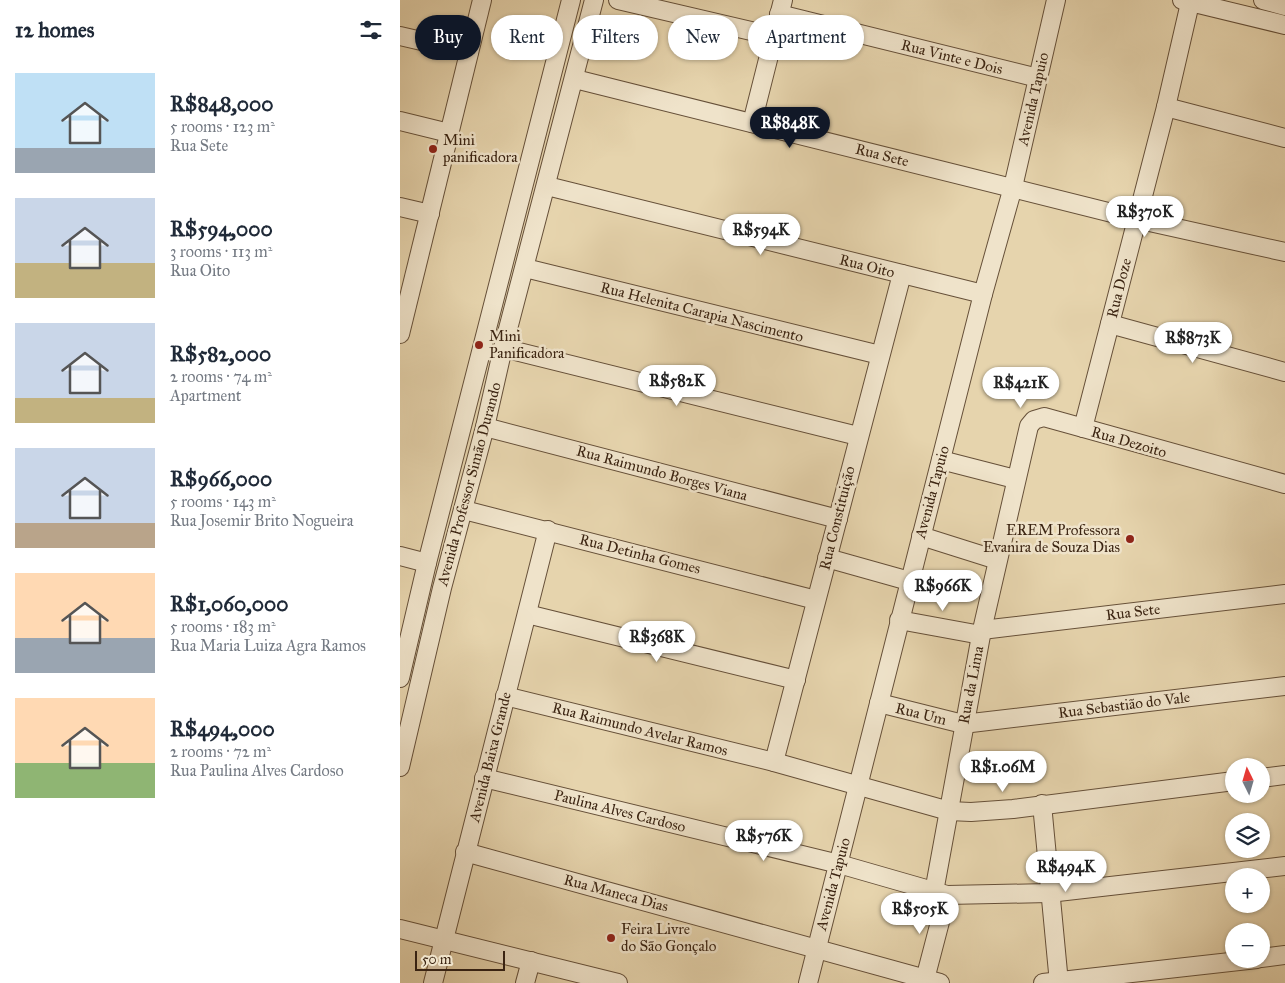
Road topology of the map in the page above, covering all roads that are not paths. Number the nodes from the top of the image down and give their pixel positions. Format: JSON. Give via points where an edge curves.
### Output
{"nodes":[{"id":1,"x":482,"y":0,"type":"edge"},
{"id":2,"x":571,"y":0,"type":"edge"},
{"id":3,"x":594,"y":0,"type":"edge"},
{"id":4,"x":618,"y":0,"type":"edge"},
{"id":5,"x":1056,"y":0,"type":"edge"},
{"id":6,"x":1262,"y":0,"type":"edge"},
{"id":7,"x":1186,"y":1,"type":"edge"},
{"id":8,"x":1285,"y":6,"type":"edge"},
{"id":9,"x":781,"y":7,"type":"edge"},
{"id":10,"x":478,"y":15,"type":"edge"},
{"id":11,"x":1285,"y":25,"type":"edge"},
{"id":12,"x":748,"y":30,"type":"edge"},
{"id":13,"x":400,"y":36,"type":"edge"},
{"id":14,"x":415,"y":39,"type":"edge"},
{"id":15,"x":467,"y":60,"type":"edge"},
{"id":16,"x":767,"y":60,"type":"edge"},
{"id":17,"x":1038,"y":78,"type":"junction"},
{"id":18,"x":575,"y":79,"type":"junction"},
{"id":19,"x":1166,"y":107,"type":"junction"},
{"id":20,"x":400,"y":121,"type":"edge"},
{"id":21,"x":752,"y":123,"type":"junction"},
{"id":22,"x":449,"y":133,"type":"junction"},
{"id":23,"x":1285,"y":138,"type":"edge"},
{"id":24,"x":547,"y":186,"type":"junction"},
{"id":25,"x":1013,"y":187,"type":"junction"},
{"id":26,"x":400,"y":207,"type":"edge"},
{"id":27,"x":430,"y":214,"type":"junction"},
{"id":28,"x":1136,"y":219,"type":"junction"},
{"id":29,"x":1285,"y":252,"type":"edge"},
{"id":30,"x":524,"y":268,"type":"junction"},
{"id":31,"x":902,"y":274,"type":"junction"},
{"id":32,"x":405,"y":294,"type":"edge"},
{"id":33,"x":983,"y":294,"type":"junction"},
{"id":34,"x":1110,"y":324,"type":"junction"},
{"id":35,"x":400,"y":334,"type":"edge"},
{"id":36,"x":503,"y":348,"type":"junction"},
{"id":37,"x":880,"y":355,"type":"junction"},
{"id":38,"x":1285,"y":372,"type":"edge"},
{"id":39,"x":485,"y":427,"type":"junction"},
{"id":40,"x":1083,"y":428,"type":"junction"},
{"id":41,"x":858,"y":436,"type":"junction"},
{"id":42,"x":941,"y":460,"type":"junction"},
{"id":43,"x":1015,"y":479,"type":"junction"},
{"id":44,"x":1285,"y":484,"type":"edge"},
{"id":45,"x":464,"y":510,"type":"junction"},
{"id":46,"x":838,"y":519,"type":"junction"},
{"id":47,"x":548,"y":530,"type":"junction"},
{"id":48,"x":920,"y":536,"type":"junction"},
{"id":49,"x":400,"y":556,"type":"edge"},
{"id":50,"x":827,"y":558,"type":"junction"},
{"id":51,"x":997,"y":560,"type":"junction"},
{"id":52,"x":427,"y":563,"type":"junction"},
{"id":53,"x":909,"y":581,"type":"junction"},
{"id":54,"x":442,"y":588,"type":"junction"},
{"id":55,"x":1285,"y":594,"type":"edge"},
{"id":56,"x":816,"y":600,"type":"junction"},
{"id":57,"x":527,"y":614,"type":"junction"},
{"id":58,"x":899,"y":620,"type":"junction"},
{"id":59,"x":981,"y":633,"type":"junction"},
{"id":60,"x":405,"y":641,"type":"edge"},
{"id":61,"x":400,"y":678,"type":"edge"},
{"id":62,"x":796,"y":680,"type":"junction"},
{"id":63,"x":420,"y":684,"type":"junction"},
{"id":64,"x":1285,"y":686,"type":"edge"},
{"id":65,"x":505,"y":696,"type":"junction"},
{"id":66,"x":879,"y":703,"type":"junction"},
{"id":67,"x":964,"y":724,"type":"junction"},
{"id":68,"x":774,"y":762,"type":"junction"},
{"id":69,"x":400,"y":767,"type":"edge"},
{"id":70,"x":1285,"y":775,"type":"edge"},
{"id":71,"x":1270,"y":777,"type":"edge"},
{"id":72,"x":484,"y":778,"type":"junction"},
{"id":73,"x":1225,"y":782,"type":"edge"},
{"id":74,"x":858,"y":786,"type":"junction"},
{"id":75,"x":1042,"y":804,"type":"junction"},
{"id":76,"x":949,"y":811,"type":"junction"},
{"id":77,"x":465,"y":852,"type":"junction"},
{"id":78,"x":839,"y":864,"type":"junction"},
{"id":79,"x":1285,"y":866,"type":"edge"},
{"id":80,"x":1049,"y":893,"type":"junction"},
{"id":81,"x":941,"y":894,"type":"junction"},
{"id":82,"x":400,"y":929,"type":"edge"},
{"id":83,"x":443,"y":941,"type":"junction"},
{"id":84,"x":817,"y":948,"type":"junction"},
{"id":85,"x":1285,"y":956,"type":"edge"},
{"id":86,"x":1270,"y":957,"type":"edge"},
{"id":87,"x":531,"y":961,"type":"junction"},
{"id":88,"x":1225,"y":963,"type":"edge"},
{"id":89,"x":930,"y":982,"type":"edge"},
{"id":90,"x":433,"y":983,"type":"edge"},
{"id":91,"x":525,"y":983,"type":"edge"},
{"id":92,"x":618,"y":983,"type":"edge"},
{"id":93,"x":808,"y":983,"type":"edge"},
{"id":94,"x":1054,"y":983,"type":"edge"}],
"edges":[{"from":1,"to":10,"type":"street"},
{"from":2,"to":52,"type":"street","name":"Avenida Professor Simão Durando"},
{"from":3,"to":18,"type":"street","name":"Avenida Professor Simão Durando"},
{"from":4,"to":12,"type":"street"},
{"from":5,"to":17,"type":"street","name":"Avenida Tapuio"},
{"from":6,"to":8,"type":"street"},
{"from":7,"to":11,"type":"street"},
{"from":7,"to":19,"type":"street","name":"Rua Doze"},
{"from":9,"to":17,"type":"street","name":"Rua Vinte e Dois"},
{"from":13,"to":14,"type":"street"},
{"from":15,"to":22,"type":"street"},
{"from":16,"to":21,"type":"street"},
{"from":17,"to":25,"type":"street","name":"Avenida Tapuio"},
{"from":18,"to":21,"type":"street","name":"Rua Sete"},
{"from":18,"to":24,"type":"street","name":"Avenida Professor Simão Durando"},
{"from":19,"to":23,"type":"street"},
{"from":19,"to":28,"type":"street","name":"Rua Doze"},
{"from":20,"to":22,"type":"street"},
{"from":21,"to":25,"type":"street","name":"Rua Sete"},
{"from":22,"to":27,"type":"street"},
{"from":24,"to":30,"type":"street","name":"Avenida Professor Simão Durando"},
{"from":24,"to":31,"type":"street","name":"Rua Oito"},
{"from":25,"to":28,"type":"street","name":"Rua Sete"},
{"from":25,"to":33,"type":"street","name":"Avenida Tapuio"},
{"from":26,"to":27,"type":"street"},
{"from":27,"to":32,"type":"street"},
{"from":28,"to":29,"type":"street","name":"Rua Sete"},
{"from":28,"to":34,"type":"street","name":"Rua Doze"},
{"from":30,"to":36,"type":"street","name":"Avenida Professor Simão Durando"},
{"from":30,"to":37,"type":"street","name":"Rua Helenita Carapia Nascimento"},
{"from":31,"to":33,"type":"street","name":"Rua Oito"},
{"from":31,"to":37,"type":"street","name":"Rua Constituição"},
{"from":32,"to":35,"type":"street"},
{"from":33,"to":42,"type":"street","name":"Avenida Tapuio"},
{"from":34,"to":38,"type":"street"},
{"from":34,"to":40,"type":"street","name":"Rua Doze"},
{"from":36,"to":39,"type":"street","name":"Avenida Professor Simão Durando"},
{"from":36,"to":41,"type":"street"},
{"from":37,"to":41,"type":"street","name":"Rua Constituição"},
{"from":39,"to":45,"type":"street","name":"Avenida Professor Simão Durando"},
{"from":39,"to":46,"type":"street","name":"Rua Raimundo Borges Viana"},
{"from":40,"to":43,"type":"street","name":"Rua Dezoito","via":[[1044,417],[1034,420],[1029,426]]},
{"from":40,"to":44,"type":"street","name":"Rua Dezoito"},
{"from":41,"to":46,"type":"street","name":"Rua Constituição"},
{"from":42,"to":43,"type":"street"},
{"from":42,"to":48,"type":"street","name":"Avenida Tapuio"},
{"from":43,"to":51,"type":"street","name":"Rua da Lima"},
{"from":45,"to":47,"type":"street","name":"Rua Detinha Gomes"},
{"from":45,"to":54,"type":"street","name":"Avenida Professor Simão Durando"},
{"from":46,"to":50,"type":"street","name":"Rua Constituição"},
{"from":47,"to":56,"type":"street","name":"Rua Detinha Gomes"},
{"from":47,"to":57,"type":"street","name":"Avenida Baixa Grande"},
{"from":48,"to":51,"type":"street"},
{"from":48,"to":53,"type":"street","name":"Avenida Tapuio"},
{"from":49,"to":52,"type":"street"},
{"from":50,"to":53,"type":"street"},
{"from":50,"to":56,"type":"street","name":"Rua Constituição"},
{"from":51,"to":59,"type":"street","name":"Rua da Lima"},
{"from":52,"to":54,"type":"street"},
{"from":52,"to":60,"type":"street","name":"Avenida Professor Simão Durando"},
{"from":53,"to":58,"type":"street","name":"Avenida Tapuio"},
{"from":54,"to":63,"type":"street","name":"Avenida Professor Simão Durando"},
{"from":55,"to":59,"type":"street","name":"Rua Sete"},
{"from":56,"to":62,"type":"street","name":"Rua Constituição"},
{"from":57,"to":62,"type":"street"},
{"from":57,"to":65,"type":"street","name":"Avenida Baixa Grande"},
{"from":58,"to":59,"type":"street","name":"Rua Sete"},
{"from":58,"to":66,"type":"street","name":"Avenida Tapuio"},
{"from":59,"to":67,"type":"street","name":"Rua da Lima"},
{"from":60,"to":61,"type":"street","name":"Avenida Professor Simão Durando"},
{"from":61,"to":63,"type":"street"},
{"from":62,"to":68,"type":"street","name":"Rua Constituição"},
{"from":63,"to":69,"type":"street","name":"Avenida Professor Simão Durando"},
{"from":64,"to":67,"type":"street","name":"Rua Sebastião do Vale"},
{"from":65,"to":68,"type":"street","name":"Rua Raimundo Avelar Ramos"},
{"from":65,"to":72,"type":"street","name":"Avenida Baixa Grande"},
{"from":66,"to":67,"type":"street","name":"Rua Um"},
{"from":66,"to":74,"type":"street","name":"Avenida Tapuio"},
{"from":67,"to":76,"type":"street","name":"Rua da Lima"},
{"from":68,"to":74,"type":"street","name":"Rua Raimundo Avelar Ramos"},
{"from":70,"to":71,"type":"street"},
{"from":72,"to":77,"type":"street","name":"Avenida Baixa Grande"},
{"from":72,"to":78,"type":"street","name":"Paulina Alves Cardoso"},
{"from":73,"to":75,"type":"street","name":"Rua Raimundo Avelar Ramos"},
{"from":74,"to":76,"type":"street","name":"Rua Raimundo Avelar Ramos"},
{"from":74,"to":78,"type":"street","name":"Avenida Tapuio"},
{"from":75,"to":76,"type":"street","name":"Rua Raimundo Avelar Ramos","via":[[971,812]]},
{"from":75,"to":80,"type":"street"},
{"from":76,"to":81,"type":"street","name":"Rua da Lima"},
{"from":77,"to":83,"type":"street","name":"Avenida Baixa Grande"},
{"from":77,"to":84,"type":"street","name":"Rua Maneca Dias"},
{"from":78,"to":81,"type":"street","name":"Paulina Alves Cardoso"},
{"from":78,"to":84,"type":"street","name":"Avenida Tapuio"},
{"from":79,"to":80,"type":"street","name":"Paulina Alves Cardoso"},
{"from":80,"to":81,"type":"street","name":"Paulina Alves Cardoso"},
{"from":80,"to":94,"type":"street"},
{"from":81,"to":89,"type":"street","name":"Rua da Lima"},
{"from":82,"to":83,"type":"street"},
{"from":83,"to":87,"type":"street"},
{"from":83,"to":90,"type":"street","name":"Avenida Baixa Grande"},
{"from":84,"to":89,"type":"street","name":"Rua Maneca Dias"},
{"from":84,"to":93,"type":"street","name":"Avenida Tapuio"},
{"from":85,"to":86,"type":"street"},
{"from":87,"to":91,"type":"street"},
{"from":87,"to":92,"type":"street"},
{"from":88,"to":94,"type":"street"}]}
